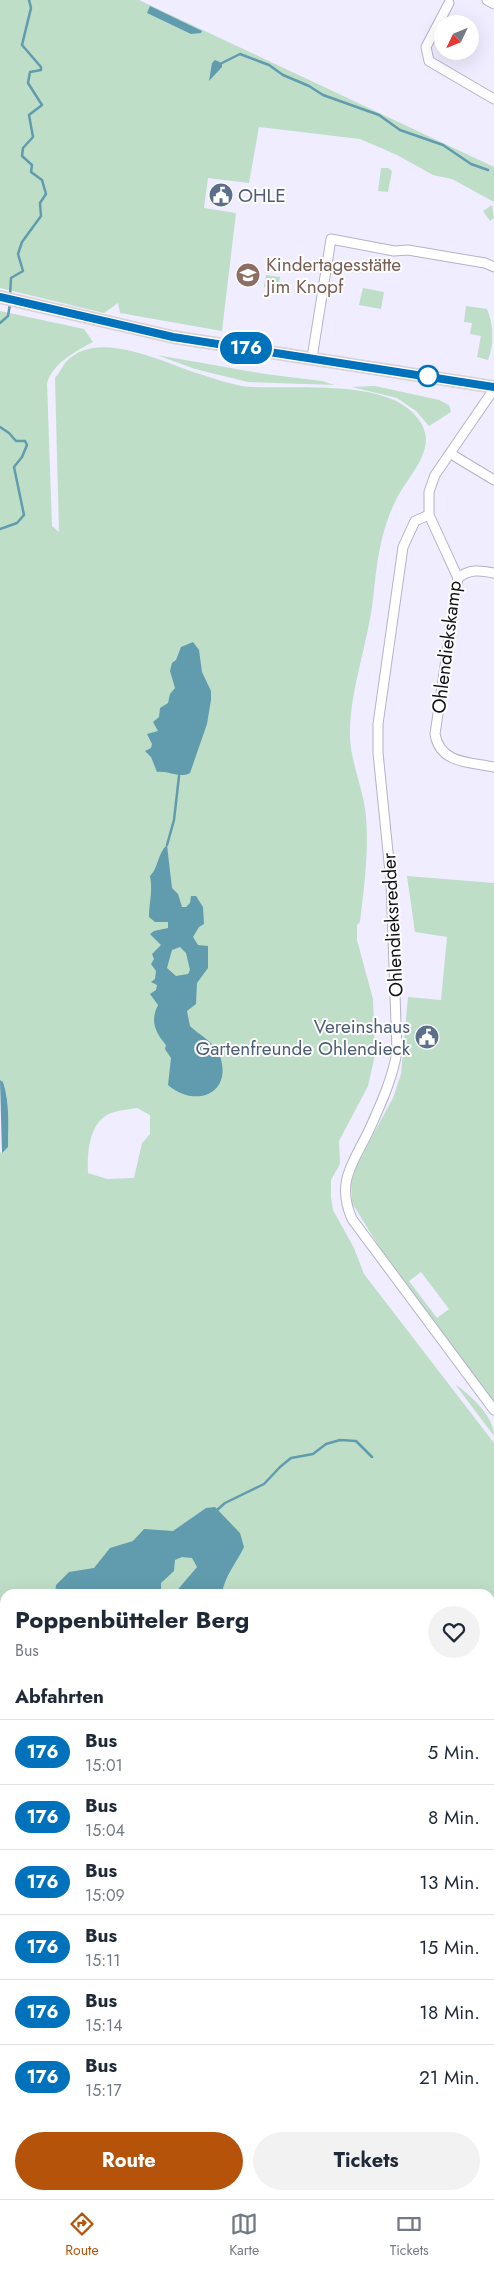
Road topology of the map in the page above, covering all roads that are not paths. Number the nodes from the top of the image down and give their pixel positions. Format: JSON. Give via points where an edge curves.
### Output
{"nodes":[{"id":1,"x":487,"y":0,"type":"edge"},
{"id":2,"x":449,"y":1,"type":"edge"},
{"id":3,"x":494,"y":4,"type":"edge"},
{"id":4,"x":494,"y":99,"type":"edge"},
{"id":5,"x":494,"y":266,"type":"edge"},
{"id":6,"x":0,"y":297,"type":"edge"},
{"id":7,"x":312,"y":358,"type":"junction"},
{"id":8,"x":494,"y":388,"type":"edge"},
{"id":9,"x":451,"y":454,"type":"junction"},
{"id":10,"x":494,"y":480,"type":"edge"},
{"id":11,"x":429,"y":515,"type":"junction"},
{"id":12,"x":494,"y":573,"type":"edge"},
{"id":13,"x":458,"y":578,"type":"junction"},
{"id":14,"x":494,"y":767,"type":"edge"},
{"id":15,"x":494,"y":1410,"type":"edge"}],
"edges":[{"from":1,"to":3,"type":"street"},
{"from":2,"to":4,"type":"street","via":[[426,47],[429,61]]},
{"from":5,"to":7,"type":"street","via":[[331,239]]},
{"from":6,"to":7,"type":"main road","via":[[173,337]]},
{"from":7,"to":8,"type":"main road"},
{"from":8,"to":9,"type":"street","name":"Ohlendiekskamp"},
{"from":9,"to":10,"type":"street"},
{"from":9,"to":11,"type":"street","name":"Ohlendiekskamp","via":[[432,482]]},
{"from":11,"to":13,"type":"street","name":"Ohlendiekskamp"},
{"from":11,"to":15,"type":"street","name":"Ohlendieksredder","via":[[414,521],[403,547],[378,724],[378,754],[392,882],[397,1050],[380,1106],[348,1173],[345,1196],[352,1218]]},
{"from":12,"to":13,"type":"street","via":[[479,570],[465,572]]},
{"from":13,"to":14,"type":"street","name":"Ohlendiekskamp","via":[[436,743],[446,756],[453,759]]}]}
